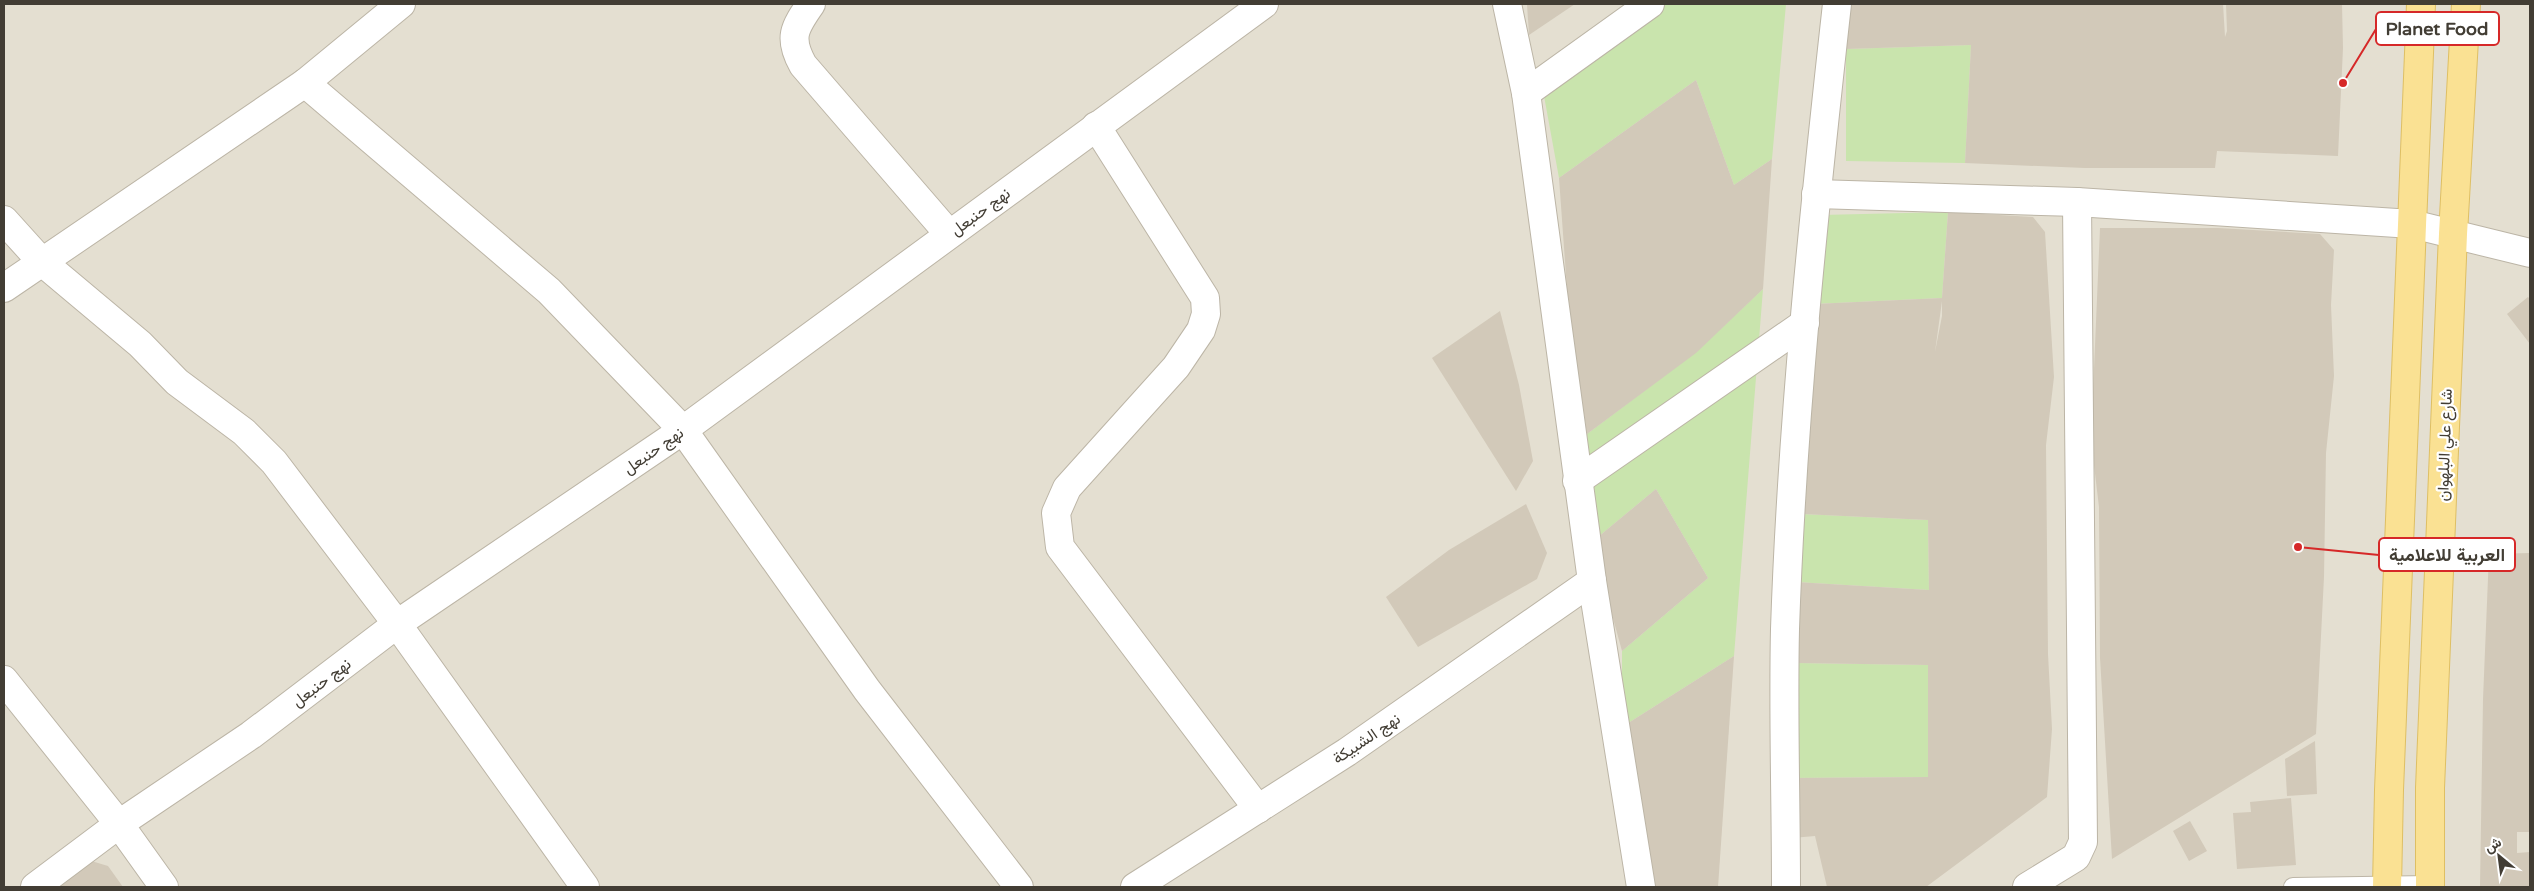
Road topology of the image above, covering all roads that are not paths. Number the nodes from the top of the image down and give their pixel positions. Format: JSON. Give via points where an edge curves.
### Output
{"nodes":[{"id":1,"x":402,"y":4,"type":"edge"},
{"id":2,"x":811,"y":4,"type":"edge"},
{"id":3,"x":1264,"y":4,"type":"edge"},
{"id":4,"x":1507,"y":4,"type":"edge"},
{"id":5,"x":1650,"y":4,"type":"edge"},
{"id":6,"x":1836,"y":4,"type":"edge"},
{"id":7,"x":2421,"y":4,"type":"edge"},
{"id":8,"x":2466,"y":4,"type":"edge"},
{"id":9,"x":305,"y":83,"type":"junction"},
{"id":10,"x":1526,"y":94,"type":"junction"},
{"id":11,"x":1096,"y":126,"type":"junction"},
{"id":12,"x":1816,"y":194,"type":"junction"},
{"id":13,"x":2076,"y":202,"type":"junction"},
{"id":14,"x":4,"y":220,"type":"edge"},
{"id":15,"x":2412,"y":224,"type":"junction"},
{"id":16,"x":949,"y":234,"type":"junction"},
{"id":17,"x":2453,"y":234,"type":"junction"},
{"id":18,"x":2530,"y":253,"type":"edge"},
{"id":19,"x":41,"y":261,"type":"junction"},
{"id":20,"x":4,"y":288,"type":"edge"},
{"id":21,"x":1805,"y":323,"type":"junction"},
{"id":22,"x":683,"y":430,"type":"junction"},
{"id":23,"x":1577,"y":481,"type":"junction"},
{"id":24,"x":1592,"y":581,"type":"junction"},
{"id":25,"x":397,"y":624,"type":"junction"},
{"id":26,"x":4,"y":680,"type":"edge"},
{"id":27,"x":2430,"y":788,"type":"junction"},
{"id":28,"x":2389,"y":790,"type":"junction"},
{"id":29,"x":1258,"y":809,"type":"junction"},
{"id":30,"x":119,"y":824,"type":"junction"},
{"id":31,"x":2387,"y":886,"type":"edge"},
{"id":32,"x":2430,"y":886,"type":"edge"},
{"id":33,"x":35,"y":887,"type":"edge"},
{"id":34,"x":164,"y":887,"type":"edge"},
{"id":35,"x":585,"y":887,"type":"edge"},
{"id":36,"x":1019,"y":887,"type":"edge"},
{"id":37,"x":1135,"y":887,"type":"edge"},
{"id":38,"x":1641,"y":887,"type":"edge"},
{"id":39,"x":1786,"y":887,"type":"edge"},
{"id":40,"x":2028,"y":887,"type":"edge"},
{"id":41,"x":2293,"y":887,"type":"edge"}],
"edges":[{"from":1,"to":9,"type":"street"},
{"from":2,"to":16,"type":"street","via":[[795,26],[794,48],[803,66]]},
{"from":3,"to":11,"type":"street","name":"نهج حنبعل"},
{"from":4,"to":10,"type":"street"},
{"from":5,"to":10,"type":"street"},
{"from":6,"to":12,"type":"street"},
{"from":7,"to":15,"type":"main road"},
{"from":8,"to":17,"type":"main road","name":"شارع علي البلهوان"},
{"from":9,"to":19,"type":"street"},
{"from":9,"to":22,"type":"street","via":[[548,291]]},
{"from":10,"to":23,"type":"street"},
{"from":11,"to":16,"type":"street","name":"نهج حنبعل"},
{"from":11,"to":29,"type":"street","via":[[1205,298],[1206,314],[1201,330],[1176,367],[1067,488],[1056,513],[1060,547]]},
{"from":12,"to":13,"type":"street"},
{"from":12,"to":21,"type":"street"},
{"from":13,"to":15,"type":"street"},
{"from":13,"to":40,"type":"street","via":[[2083,842],[2076,857]]},
{"from":14,"to":19,"type":"street"},
{"from":15,"to":17,"type":"street"},
{"from":15,"to":28,"type":"main road"},
{"from":16,"to":22,"type":"street","name":"نهج حنبعل"},
{"from":17,"to":18,"type":"street"},
{"from":17,"to":27,"type":"main road","name":"شارع علي البلهوان"},
{"from":19,"to":20,"type":"street"},
{"from":19,"to":25,"type":"street","via":[[140,344],[177,382],[244,432],[274,462]]},
{"from":21,"to":23,"type":"street"},
{"from":21,"to":39,"type":"street","via":[[1785,624]]},
{"from":22,"to":25,"type":"street","name":"نهج حنبعل"},
{"from":22,"to":36,"type":"street","via":[[867,690]]},
{"from":23,"to":24,"type":"street"},
{"from":24,"to":29,"type":"street","name":"نهج الشبيكة","via":[[1347,752]]},
{"from":24,"to":38,"type":"street"},
{"from":25,"to":30,"type":"street","name":"نهج حنبعل","via":[[251,735]]},
{"from":25,"to":35,"type":"street"},
{"from":26,"to":30,"type":"street"},
{"from":27,"to":28,"type":"main road"},
{"from":27,"to":32,"type":"main road","name":"شارع علي البلهوان"},
{"from":28,"to":31,"type":"main road"},
{"from":29,"to":37,"type":"street","name":"نهج الشبيكة"},
{"from":30,"to":33,"type":"street","name":"نهج حنبعل"},
{"from":30,"to":34,"type":"street"},
{"from":31,"to":32,"type":"lane"},
{"from":31,"to":41,"type":"lane"}]}
